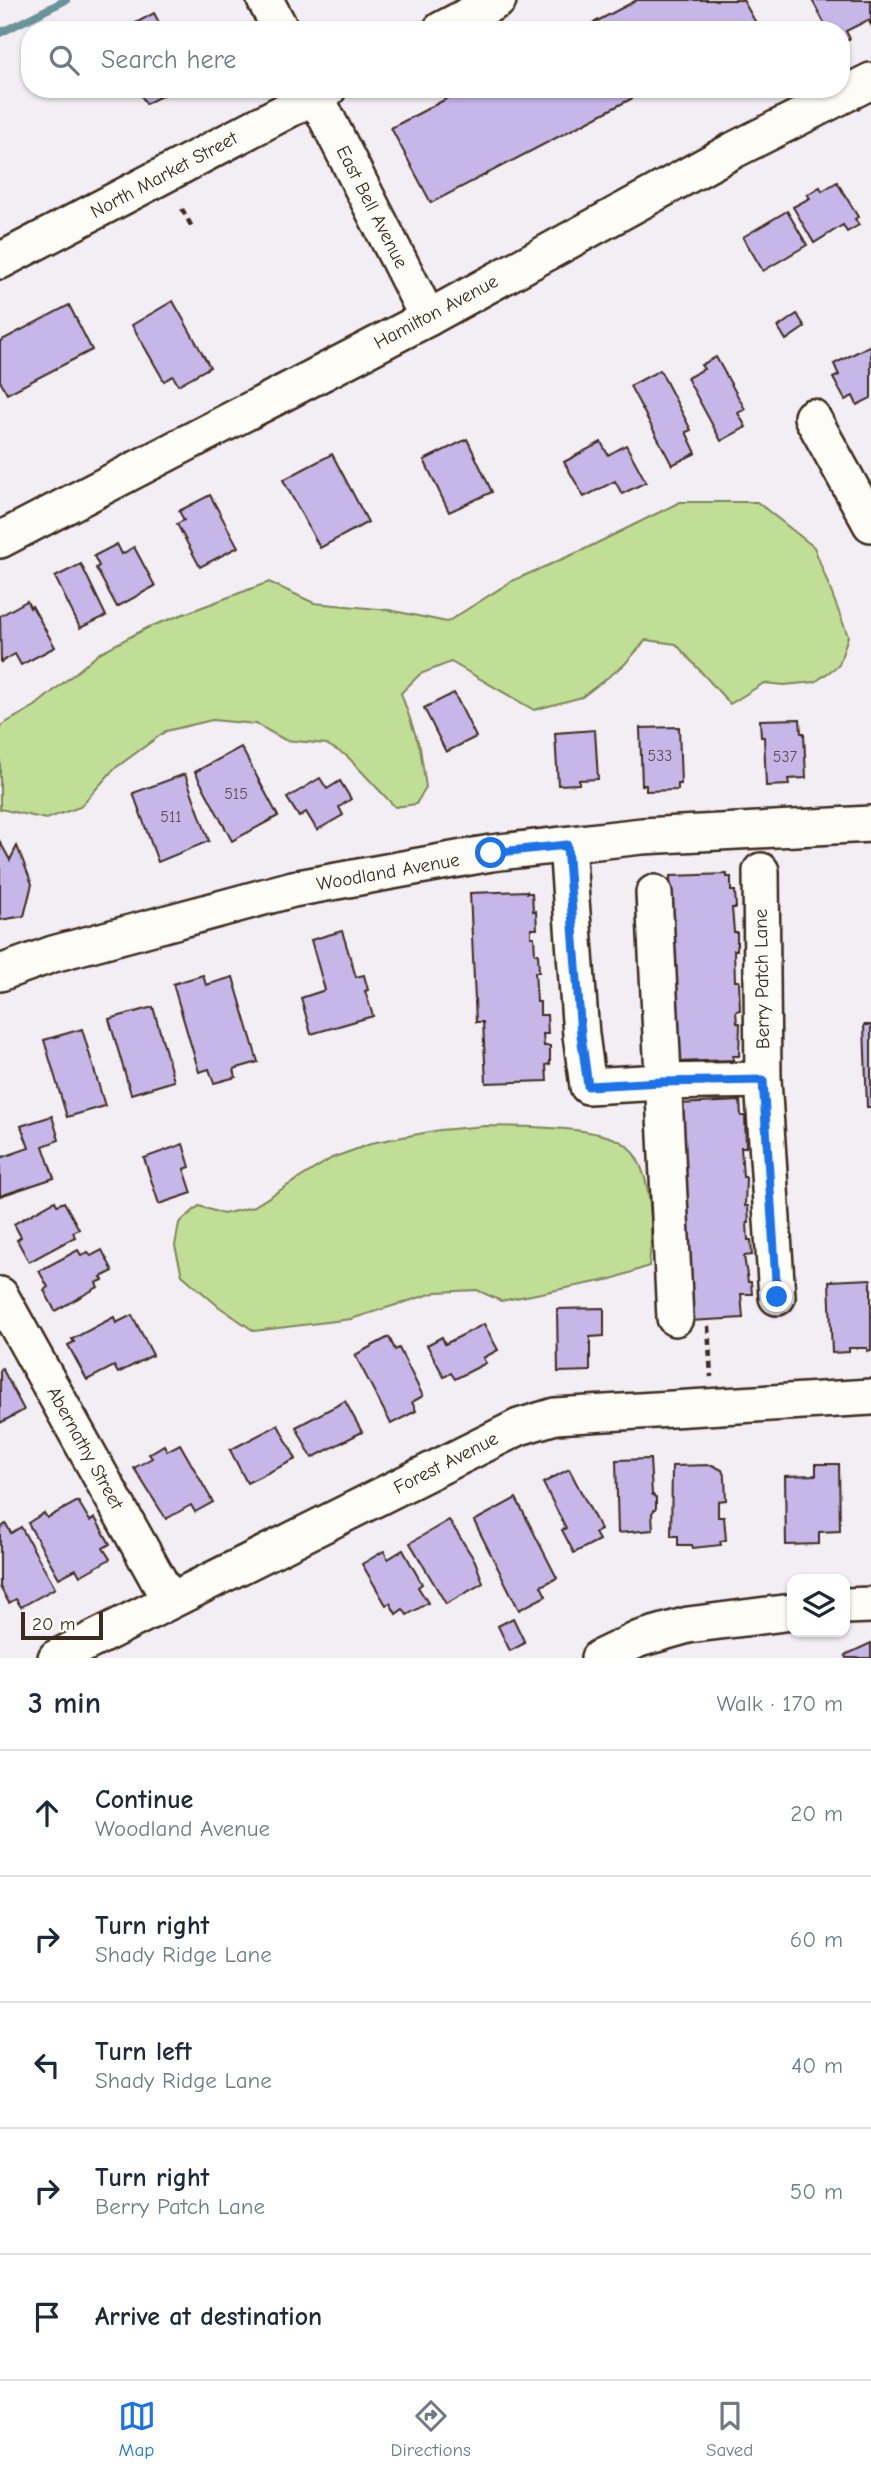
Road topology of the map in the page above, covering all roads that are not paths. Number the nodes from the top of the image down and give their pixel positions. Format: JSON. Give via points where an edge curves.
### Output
{"nodes":[{"id":1,"x":265,"y":0,"type":"edge"},
{"id":2,"x":498,"y":0,"type":"edge"},
{"id":3,"x":276,"y":21,"type":"edge"},
{"id":4,"x":458,"y":21,"type":"edge"},
{"id":5,"x":871,"y":81,"type":"edge"},
{"id":6,"x":850,"y":92,"type":"edge"},
{"id":7,"x":305,"y":98,"type":"edge"},
{"id":8,"x":321,"y":98,"type":"edge"},
{"id":9,"x":837,"y":98,"type":"edge"},
{"id":10,"x":0,"y":261,"type":"edge"},
{"id":11,"x":428,"y":318,"type":"junction"},
{"id":12,"x":812,"y":417,"type":"dead end"},
{"id":13,"x":871,"y":523,"type":"edge"},
{"id":14,"x":0,"y":540,"type":"edge"},
{"id":15,"x":871,"y":824,"type":"edge"},
{"id":16,"x":567,"y":845,"type":"junction"},
{"id":17,"x":761,"y":871,"type":"dead end"},
{"id":18,"x":654,"y":893,"type":"dead end"},
{"id":19,"x":0,"y":973,"type":"edge"},
{"id":20,"x":763,"y":1080,"type":"junction"},
{"id":21,"x":662,"y":1082,"type":"junction"},
{"id":22,"x":0,"y":1295,"type":"edge"},
{"id":23,"x":777,"y":1297,"type":"dead end"},
{"id":24,"x":692,"y":1322,"type":"road end"},
{"id":25,"x":871,"y":1397,"type":"edge"},
{"id":26,"x":170,"y":1601,"type":"junction"},
{"id":27,"x":871,"y":1605,"type":"edge"},
{"id":28,"x":850,"y":1606,"type":"edge"},
{"id":29,"x":787,"y":1613,"type":"edge"},
{"id":30,"x":56,"y":1658,"type":"edge"},
{"id":31,"x":599,"y":1658,"type":"edge"}],
"edges":[{"from":1,"to":3,"type":"street"},
{"from":2,"to":4,"type":"street"},
{"from":5,"to":6,"type":"street","name":"Hamilton Avenue"},
{"from":7,"to":10,"type":"street","name":"North Market Street"},
{"from":8,"to":11,"type":"street","name":"East Bell Avenue"},
{"from":9,"to":11,"type":"street","name":"Hamilton Avenue"},
{"from":11,"to":14,"type":"street","name":"Hamilton Avenue"},
{"from":12,"to":13,"type":"street"},
{"from":15,"to":16,"type":"street","name":"Woodland Avenue","via":[[642,836]]},
{"from":16,"to":19,"type":"street","name":"Woodland Avenue","via":[[491,853],[293,888]]},
{"from":16,"to":21,"type":"street","via":[[588,1086]]},
{"from":17,"to":20,"type":"street","name":"Berry Patch Lane"},
{"from":18,"to":21,"type":"street"},
{"from":20,"to":21,"type":"street"},
{"from":20,"to":23,"type":"street","name":"Berry Patch Lane"},
{"from":21,"to":24,"type":"street"},
{"from":22,"to":26,"type":"street","name":"Abernathy Street"},
{"from":25,"to":26,"type":"street","name":"Forest Avenue","via":[[555,1416],[519,1427]]},
{"from":26,"to":30,"type":"street","name":"Forest Avenue"},
{"from":27,"to":28,"type":"street"},
{"from":29,"to":31,"type":"street","via":[[688,1625],[639,1639]]}]}
